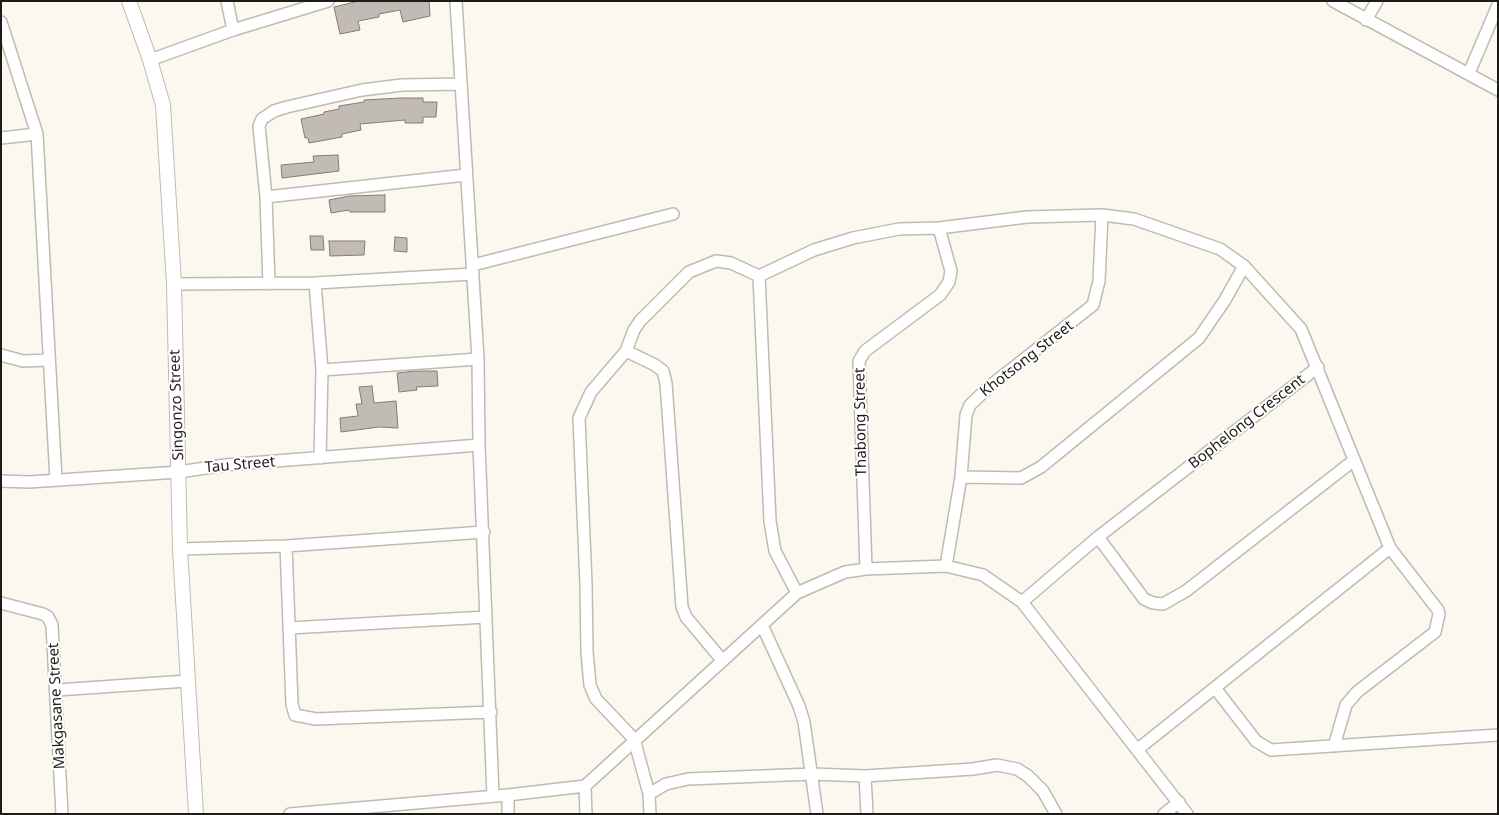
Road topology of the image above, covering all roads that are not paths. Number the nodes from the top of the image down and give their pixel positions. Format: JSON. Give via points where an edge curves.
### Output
{"nodes":[{"id":1,"x":129,"y":1,"type":"edge"},
{"id":2,"x":227,"y":1,"type":"edge"},
{"id":3,"x":328,"y":1,"type":"edge"},
{"id":4,"x":456,"y":1,"type":"edge"},
{"id":5,"x":1333,"y":1,"type":"edge"},
{"id":6,"x":1377,"y":1,"type":"edge"},
{"id":7,"x":1498,"y":5,"type":"edge"},
{"id":8,"x":1366,"y":20,"type":"junction"},
{"id":9,"x":2,"y":27,"type":"edge"},
{"id":10,"x":233,"y":30,"type":"junction"},
{"id":11,"x":150,"y":60,"type":"junction"},
{"id":12,"x":1469,"y":73,"type":"junction"},
{"id":13,"x":460,"y":84,"type":"junction"},
{"id":14,"x":1498,"y":90,"type":"edge"},
{"id":15,"x":37,"y":134,"type":"junction"},
{"id":16,"x":1,"y":138,"type":"edge"},
{"id":17,"x":466,"y":175,"type":"junction"},
{"id":18,"x":266,"y":197,"type":"junction"},
{"id":19,"x":674,"y":214,"type":"dead end"},
{"id":20,"x":1102,"y":215,"type":"junction"},
{"id":21,"x":939,"y":228,"type":"junction"},
{"id":22,"x":1244,"y":266,"type":"junction"},
{"id":23,"x":473,"y":269,"type":"junction"},
{"id":24,"x":759,"y":276,"type":"junction"},
{"id":25,"x":316,"y":283,"type":"junction"},
{"id":26,"x":174,"y":284,"type":"junction"},
{"id":27,"x":269,"y":284,"type":"junction"},
{"id":28,"x":626,"y":351,"type":"junction"},
{"id":29,"x":1,"y":355,"type":"edge"},
{"id":30,"x":478,"y":359,"type":"junction"},
{"id":31,"x":49,"y":360,"type":"junction"},
{"id":32,"x":1318,"y":367,"type":"junction"},
{"id":33,"x":322,"y":370,"type":"junction"},
{"id":34,"x":478,"y":445,"type":"junction"},
{"id":35,"x":320,"y":458,"type":"junction"},
{"id":36,"x":1353,"y":461,"type":"junction"},
{"id":37,"x":179,"y":472,"type":"junction"},
{"id":38,"x":961,"y":477,"type":"junction"},
{"id":39,"x":56,"y":480,"type":"junction"},
{"id":40,"x":1,"y":481,"type":"edge"},
{"id":41,"x":484,"y":532,"type":"junction"},
{"id":42,"x":1098,"y":537,"type":"junction"},
{"id":43,"x":286,"y":546,"type":"junction"},
{"id":44,"x":1390,"y":548,"type":"junction"},
{"id":45,"x":180,"y":549,"type":"junction"},
{"id":46,"x":946,"y":566,"type":"junction"},
{"id":47,"x":866,"y":569,"type":"junction"},
{"id":48,"x":797,"y":593,"type":"junction"},
{"id":49,"x":1022,"y":602,"type":"junction"},
{"id":50,"x":1,"y":603,"type":"edge"},
{"id":51,"x":486,"y":617,"type":"junction"},
{"id":52,"x":762,"y":625,"type":"junction"},
{"id":53,"x":289,"y":628,"type":"junction"},
{"id":54,"x":722,"y":660,"type":"junction"},
{"id":55,"x":187,"y":681,"type":"junction"},
{"id":56,"x":1215,"y":688,"type":"junction"},
{"id":57,"x":57,"y":690,"type":"junction"},
{"id":58,"x":491,"y":712,"type":"junction"},
{"id":59,"x":1498,"y":735,"type":"edge"},
{"id":60,"x":634,"y":739,"type":"junction"},
{"id":61,"x":1334,"y":746,"type":"junction"},
{"id":62,"x":1138,"y":749,"type":"junction"},
{"id":63,"x":812,"y":774,"type":"junction"},
{"id":64,"x":865,"y":776,"type":"junction"},
{"id":65,"x":585,"y":786,"type":"junction"},
{"id":66,"x":650,"y":794,"type":"junction"},
{"id":67,"x":508,"y":795,"type":"junction"},
{"id":68,"x":493,"y":796,"type":"junction"},
{"id":69,"x":1179,"y":802,"type":"junction"},
{"id":70,"x":342,"y":811,"type":"edge"},
{"id":71,"x":62,"y":814,"type":"edge"},
{"id":72,"x":196,"y":814,"type":"edge"},
{"id":73,"x":290,"y":814,"type":"edge"},
{"id":74,"x":508,"y":814,"type":"edge"},
{"id":75,"x":586,"y":814,"type":"edge"},
{"id":76,"x":650,"y":814,"type":"edge"},
{"id":77,"x":817,"y":814,"type":"edge"},
{"id":78,"x":867,"y":814,"type":"edge"},
{"id":79,"x":1056,"y":814,"type":"edge"},
{"id":80,"x":1164,"y":814,"type":"edge"},
{"id":81,"x":1187,"y":814,"type":"edge"}],
"edges":[{"from":1,"to":11,"type":"street","name":"Singonzo Street"},
{"from":2,"to":10,"type":"street"},
{"from":3,"to":10,"type":"street"},
{"from":4,"to":13,"type":"street"},
{"from":5,"to":8,"type":"street"},
{"from":6,"to":8,"type":"street"},
{"from":7,"to":12,"type":"street"},
{"from":8,"to":12,"type":"street"},
{"from":9,"to":15,"type":"street"},
{"from":10,"to":11,"type":"street"},
{"from":11,"to":26,"type":"street","name":"Singonzo Street","via":[[163,106]]},
{"from":12,"to":14,"type":"street"},
{"from":13,"to":17,"type":"street"},
{"from":13,"to":18,"type":"street","via":[[378,87],[287,107],[267,115],[259,126]]},
{"from":15,"to":16,"type":"street"},
{"from":15,"to":31,"type":"street"},
{"from":17,"to":18,"type":"street"},
{"from":17,"to":23,"type":"street"},
{"from":18,"to":27,"type":"street"},
{"from":19,"to":23,"type":"street"},
{"from":20,"to":21,"type":"street","name":"Bophelong Crescent","via":[[1027,217]]},
{"from":20,"to":22,"type":"street","name":"Bophelong Crescent","via":[[1134,219],[1212,246]]},
{"from":20,"to":38,"type":"street","name":"Khotsong Street","via":[[1099,281],[1092,305],[970,405],[966,415]]},
{"from":21,"to":24,"type":"street","name":"Bophelong Crescent","via":[[899,229],[853,238],[814,250]]},
{"from":21,"to":47,"type":"street","name":"Thabong Street","via":[[951,271],[949,282],[940,295],[865,351],[859,361]]},
{"from":22,"to":32,"type":"street","name":"Bophelong Crescent","via":[[1301,329]]},
{"from":22,"to":38,"type":"street","via":[[1199,338],[1041,467],[1021,478]]},
{"from":23,"to":25,"type":"street"},
{"from":23,"to":30,"type":"street"},
{"from":24,"to":28,"type":"street","via":[[731,263],[716,261],[689,272],[640,321]]},
{"from":24,"to":48,"type":"street","via":[[772,539],[780,564]]},
{"from":25,"to":27,"type":"street"},
{"from":25,"to":33,"type":"street"},
{"from":26,"to":27,"type":"street"},
{"from":26,"to":37,"type":"street","name":"Singonzo Street"},
{"from":28,"to":54,"type":"street","via":[[663,371],[682,607],[691,624]]},
{"from":28,"to":60,"type":"street","via":[[591,392],[579,418],[590,685],[596,699]]},
{"from":29,"to":31,"type":"street","via":[[23,362]]},
{"from":30,"to":33,"type":"street"},
{"from":30,"to":34,"type":"street"},
{"from":31,"to":39,"type":"street"},
{"from":32,"to":36,"type":"street"},
{"from":32,"to":42,"type":"street","name":"Bophelong Crescent"},
{"from":33,"to":35,"type":"street"},
{"from":34,"to":35,"type":"street","name":"Tau Street"},
{"from":34,"to":41,"type":"street"},
{"from":35,"to":37,"type":"street","name":"Tau Street"},
{"from":36,"to":42,"type":"street","via":[[1186,591],[1162,604],[1144,599]]},
{"from":36,"to":44,"type":"street"},
{"from":37,"to":39,"type":"street","name":"Tau Street"},
{"from":37,"to":45,"type":"street","name":"Singonzo Street"},
{"from":38,"to":46,"type":"street","name":"Khotsong Street"},
{"from":39,"to":40,"type":"street","name":"Tau Street"},
{"from":41,"to":43,"type":"street"},
{"from":41,"to":51,"type":"street"},
{"from":42,"to":49,"type":"street","name":"Bophelong Crescent"},
{"from":43,"to":45,"type":"street"},
{"from":43,"to":53,"type":"street"},
{"from":44,"to":56,"type":"street"},
{"from":44,"to":61,"type":"street","via":[[1438,610],[1438,626],[1435,632],[1356,692],[1346,705]]},
{"from":45,"to":55,"type":"street","name":"Singonzo Street"},
{"from":46,"to":47,"type":"street"},
{"from":46,"to":49,"type":"street","via":[[982,575]]},
{"from":47,"to":48,"type":"street","via":[[832,576]]},
{"from":48,"to":52,"type":"street"},
{"from":49,"to":62,"type":"street"},
{"from":50,"to":57,"type":"street","name":"Makgasane Street","via":[[48,617],[55,644]]},
{"from":51,"to":53,"type":"street"},
{"from":51,"to":58,"type":"street"},
{"from":52,"to":54,"type":"street"},
{"from":52,"to":63,"type":"street","via":[[799,706]]},
{"from":53,"to":58,"type":"street","via":[[292,704],[296,715],[302,718]]},
{"from":54,"to":60,"type":"street"},
{"from":55,"to":57,"type":"street"},
{"from":55,"to":72,"type":"street","name":"Singonzo Street"},
{"from":56,"to":61,"type":"street","via":[[1262,747],[1271,750]]},
{"from":56,"to":62,"type":"street"},
{"from":57,"to":71,"type":"street","name":"Makgasane Street"},
{"from":58,"to":68,"type":"street"},
{"from":59,"to":61,"type":"street"},
{"from":60,"to":65,"type":"street"},
{"from":60,"to":66,"type":"street"},
{"from":62,"to":69,"type":"street"},
{"from":63,"to":64,"type":"street"},
{"from":63,"to":66,"type":"street","via":[[688,779],[666,784]]},
{"from":63,"to":77,"type":"street"},
{"from":64,"to":78,"type":"street"},
{"from":64,"to":79,"type":"street","via":[[1009,766],[1028,776],[1043,791]]},
{"from":65,"to":67,"type":"street"},
{"from":65,"to":75,"type":"street"},
{"from":66,"to":76,"type":"street"},
{"from":67,"to":68,"type":"street"},
{"from":67,"to":74,"type":"street"},
{"from":68,"to":70,"type":"street"},
{"from":69,"to":80,"type":"street"},
{"from":69,"to":81,"type":"street"},
{"from":70,"to":73,"type":"street"}]}
